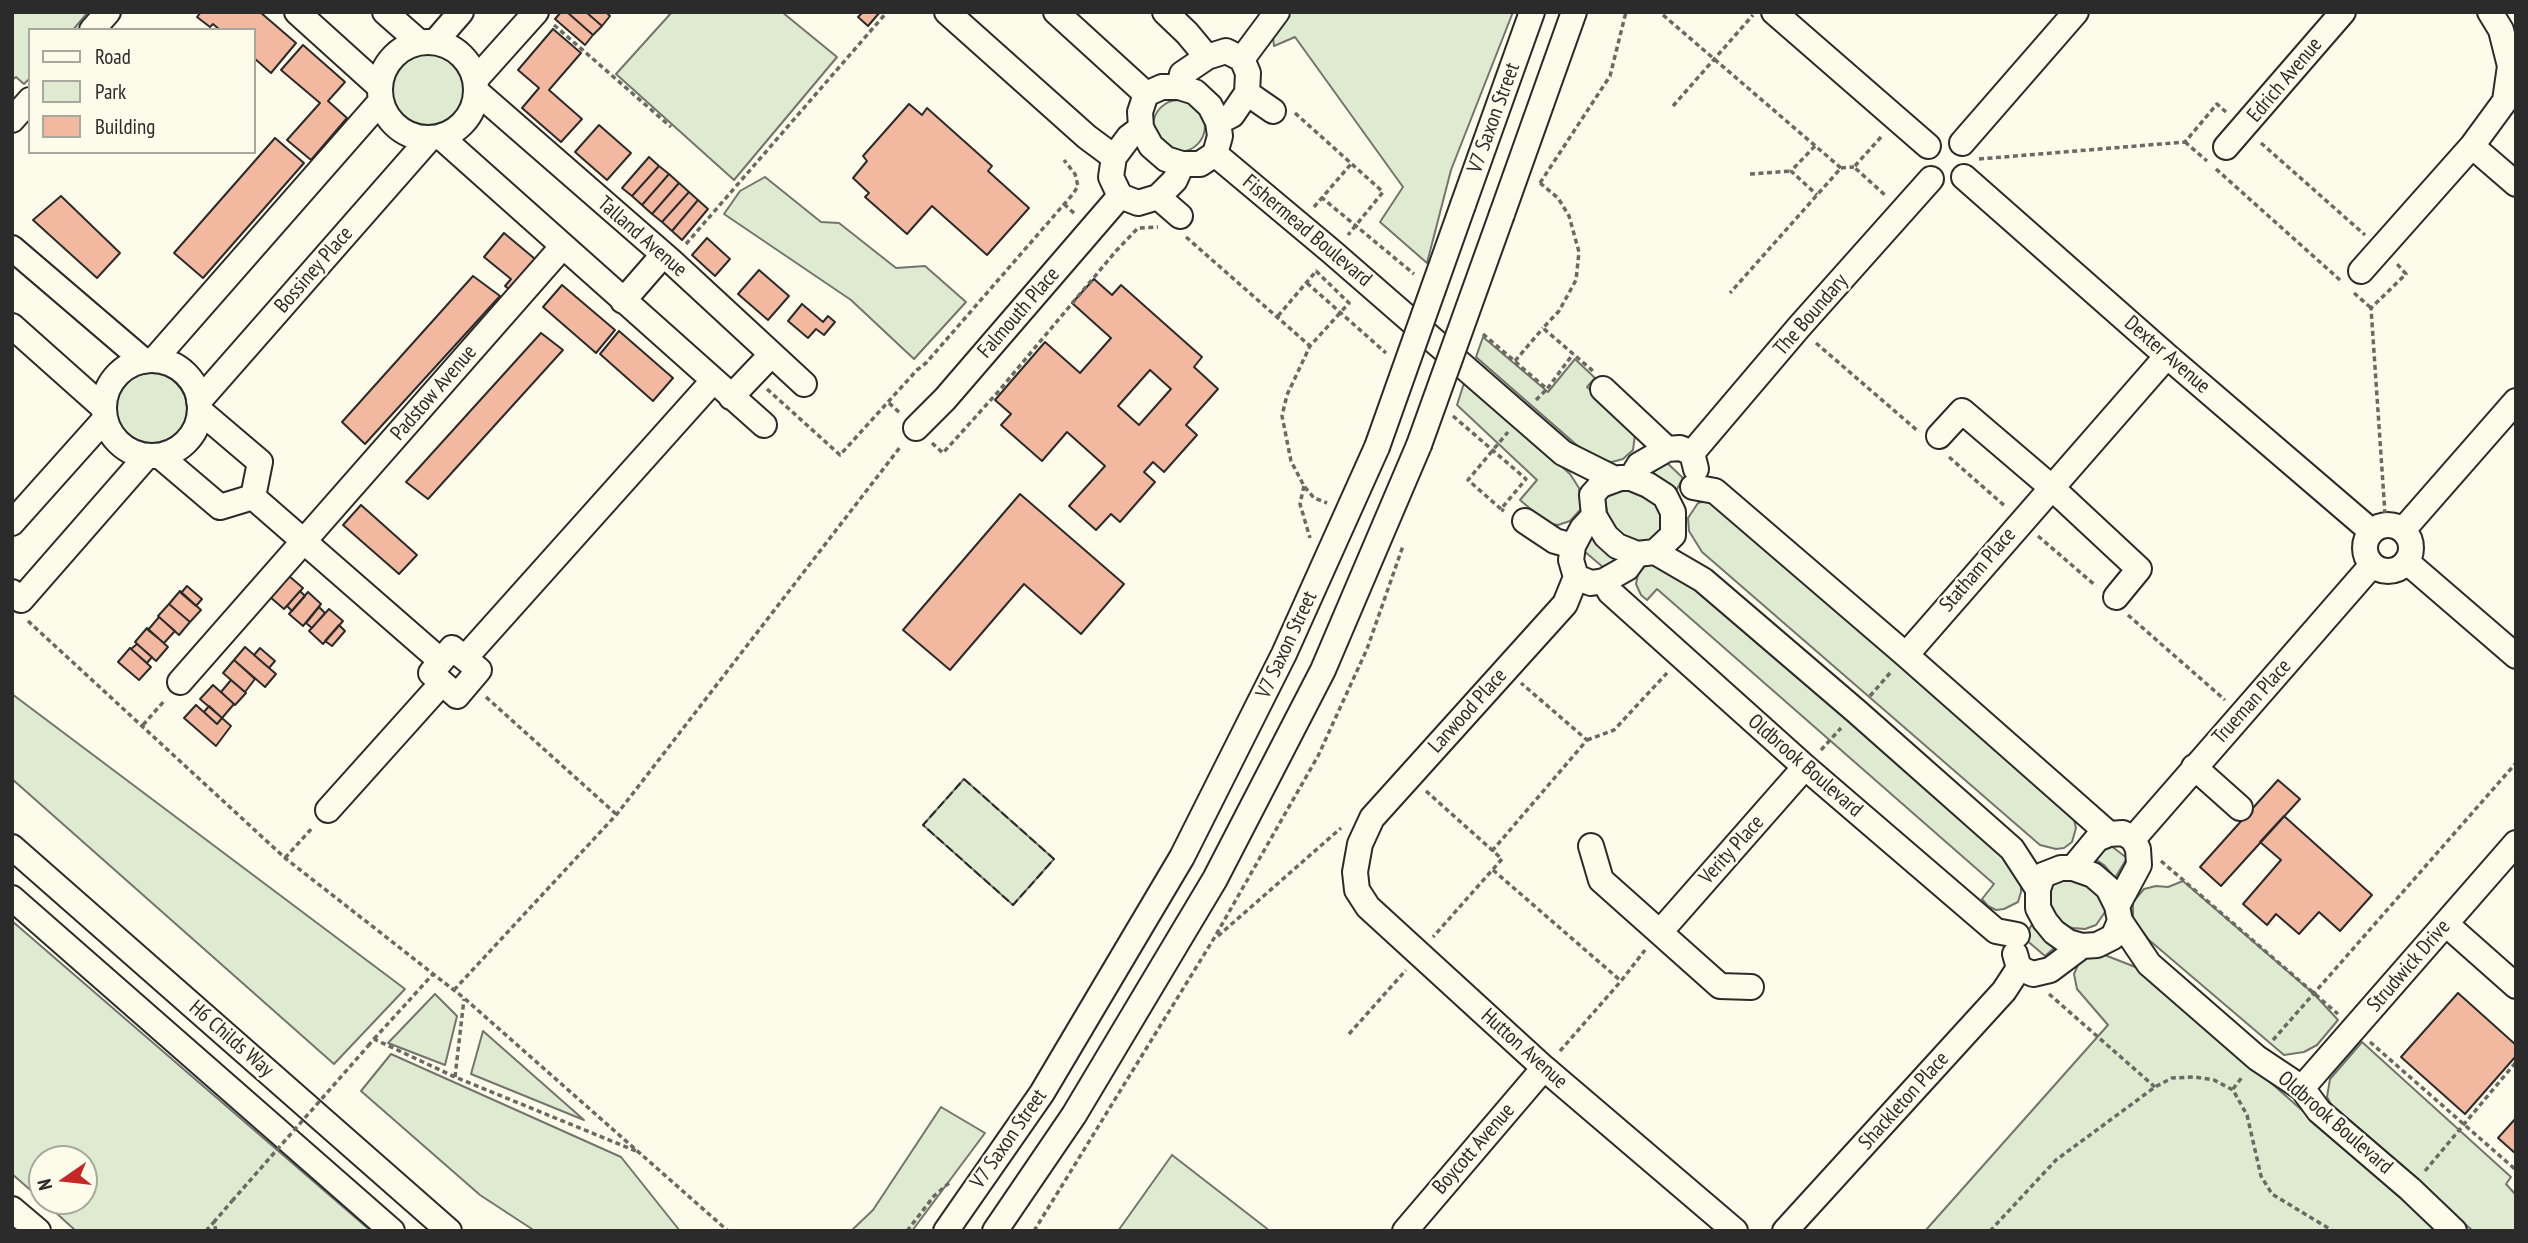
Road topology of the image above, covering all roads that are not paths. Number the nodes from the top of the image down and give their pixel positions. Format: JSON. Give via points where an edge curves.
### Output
{"nodes":[{"id":1,"x":108,"y":12,"type":"edge"},
{"id":2,"x":298,"y":12,"type":"edge"},
{"id":3,"x":385,"y":12,"type":"edge"},
{"id":4,"x":461,"y":12,"type":"edge"},
{"id":5,"x":947,"y":12,"type":"edge"},
{"id":6,"x":1056,"y":12,"type":"edge"},
{"id":7,"x":1165,"y":12,"type":"edge"},
{"id":8,"x":1277,"y":12,"type":"edge"},
{"id":9,"x":1532,"y":12,"type":"edge"},
{"id":10,"x":1574,"y":12,"type":"edge"},
{"id":11,"x":2076,"y":12,"type":"edge"},
{"id":12,"x":2343,"y":12,"type":"edge"},
{"id":13,"x":2490,"y":12,"type":"edge"},
{"id":14,"x":542,"y":17,"type":"edge"},
{"id":15,"x":1790,"y":17,"type":"edge"},
{"id":16,"x":94,"y":28,"type":"edge"},
{"id":17,"x":427,"y":42,"type":"junction"},
{"id":18,"x":1207,"y":57,"type":"junction"},
{"id":19,"x":1242,"y":59,"type":"junction"},
{"id":20,"x":476,"y":86,"type":"junction"},
{"id":21,"x":1179,"y":87,"type":"junction"},
{"id":22,"x":1247,"y":93,"type":"junction"},
{"id":23,"x":380,"y":94,"type":"junction"},
{"id":24,"x":1146,"y":94,"type":"junction"},
{"id":25,"x":28,"y":102,"type":"edge"},
{"id":26,"x":1283,"y":111,"type":"road end"},
{"id":27,"x":12,"y":120,"type":"edge"},
{"id":28,"x":1218,"y":122,"type":"junction"},
{"id":29,"x":1141,"y":128,"type":"junction"},
{"id":30,"x":435,"y":138,"type":"junction"},
{"id":31,"x":1928,"y":146,"type":"junction"},
{"id":32,"x":2472,"y":146,"type":"junction"},
{"id":33,"x":2226,"y":147,"type":"dead end"},
{"id":34,"x":1215,"y":154,"type":"junction"},
{"id":35,"x":1114,"y":157,"type":"junction"},
{"id":36,"x":1965,"y":160,"type":"junction"},
{"id":37,"x":1182,"y":164,"type":"junction"},
{"id":38,"x":1931,"y":179,"type":"junction"},
{"id":39,"x":2516,"y":184,"type":"edge"},
{"id":40,"x":1120,"y":196,"type":"junction"},
{"id":41,"x":1158,"y":197,"type":"junction"},
{"id":42,"x":1175,"y":226,"type":"road end"},
{"id":43,"x":563,"y":246,"type":"junction"},
{"id":44,"x":12,"y":248,"type":"edge"},
{"id":45,"x":667,"y":258,"type":"junction"},
{"id":46,"x":2351,"y":281,"type":"road end"},
{"id":47,"x":622,"y":300,"type":"junction"},
{"id":48,"x":12,"y":326,"type":"edge"},
{"id":49,"x":771,"y":355,"type":"junction"},
{"id":50,"x":2167,"y":356,"type":"junction"},
{"id":51,"x":149,"y":360,"type":"junction"},
{"id":52,"x":1474,"y":375,"type":"joint"},
{"id":53,"x":804,"y":384,"type":"dead end"},
{"id":54,"x":722,"y":388,"type":"junction"},
{"id":55,"x":1603,"y":389,"type":"road end"},
{"id":56,"x":200,"y":406,"type":"junction"},
{"id":57,"x":2512,"y":412,"type":"edge"},
{"id":58,"x":104,"y":414,"type":"junction"},
{"id":59,"x":764,"y":425,"type":"dead end"},
{"id":60,"x":916,"y":428,"type":"road end"},
{"id":61,"x":1934,"y":441,"type":"road end"},
{"id":62,"x":1667,"y":449,"type":"junction"},
{"id":63,"x":1563,"y":453,"type":"junction"},
{"id":64,"x":1692,"y":453,"type":"junction"},
{"id":65,"x":153,"y":456,"type":"junction"},
{"id":66,"x":1623,"y":478,"type":"junction"},
{"id":67,"x":1693,"y":487,"type":"junction"},
{"id":68,"x":2051,"y":487,"type":"junction"},
{"id":69,"x":253,"y":497,"type":"junction"},
{"id":70,"x":1593,"y":506,"type":"junction"},
{"id":71,"x":1525,"y":521,"type":"road end"},
{"id":72,"x":12,"y":523,"type":"edge"},
{"id":73,"x":1673,"y":523,"type":"junction"},
{"id":74,"x":2387,"y":528,"type":"junction"},
{"id":75,"x":305,"y":540,"type":"junction"},
{"id":76,"x":1573,"y":546,"type":"junction"},
{"id":77,"x":1646,"y":553,"type":"junction"},
{"id":78,"x":2407,"y":562,"type":"junction"},
{"id":79,"x":2372,"y":565,"type":"junction"},
{"id":80,"x":1576,"y":577,"type":"junction"},
{"id":81,"x":1703,"y":580,"type":"junction"},
{"id":82,"x":1604,"y":581,"type":"junction"},
{"id":83,"x":2116,"y":597,"type":"road end"},
{"id":84,"x":16,"y":602,"type":"edge"},
{"id":85,"x":1906,"y":655,"type":"junction"},
{"id":86,"x":2516,"y":656,"type":"edge"},
{"id":87,"x":454,"y":671,"type":"junction"},
{"id":88,"x":180,"y":682,"type":"road end"},
{"id":89,"x":2194,"y":767,"type":"junction"},
{"id":90,"x":1805,"y":768,"type":"junction"},
{"id":91,"x":2240,"y":808,"type":"dead end"},
{"id":92,"x":328,"y":810,"type":"road end"},
{"id":93,"x":2121,"y":836,"type":"junction"},
{"id":94,"x":2516,"y":843,"type":"edge"},
{"id":95,"x":1360,"y":844,"type":"joint"},
{"id":96,"x":1591,"y":846,"type":"dead end"},
{"id":97,"x":12,"y":847,"type":"edge"},
{"id":98,"x":2012,"y":849,"type":"junction"},
{"id":99,"x":2067,"y":868,"type":"junction"},
{"id":100,"x":12,"y":898,"type":"edge"},
{"id":101,"x":2038,"y":898,"type":"junction"},
{"id":102,"x":2118,"y":913,"type":"junction"},
{"id":103,"x":2446,"y":924,"type":"junction"},
{"id":104,"x":1660,"y":932,"type":"junction"},
{"id":105,"x":2017,"y":935,"type":"junction"},
{"id":106,"x":2090,"y":946,"type":"junction"},
{"id":107,"x":2149,"y":964,"type":"junction"},
{"id":108,"x":2019,"y":968,"type":"junction"},
{"id":109,"x":2516,"y":986,"type":"edge"},
{"id":110,"x":1751,"y":988,"type":"dead end"},
{"id":111,"x":1544,"y":1068,"type":"junction"},
{"id":112,"x":2302,"y":1088,"type":"junction"},
{"id":113,"x":393,"y":1231,"type":"edge"},
{"id":114,"x":449,"y":1231,"type":"edge"},
{"id":115,"x":946,"y":1231,"type":"edge"},
{"id":116,"x":995,"y":1231,"type":"edge"},
{"id":117,"x":1405,"y":1231,"type":"edge"},
{"id":118,"x":1735,"y":1231,"type":"edge"},
{"id":119,"x":1785,"y":1231,"type":"edge"},
{"id":120,"x":2454,"y":1231,"type":"edge"}],
"edges":[{"from":1,"to":16,"type":"street"},
{"from":2,"to":23,"type":"street"},
{"from":3,"to":17,"type":"street"},
{"from":4,"to":17,"type":"street"},
{"from":5,"to":35,"type":"street"},
{"from":6,"to":24,"type":"street"},
{"from":7,"to":18,"type":"street"},
{"from":8,"to":19,"type":"street"},
{"from":9,"to":115,"type":"street","name":"V7 Saxon Street","bridge":true,"via":[[1377,447],[1284,654],[1182,857],[1042,1093]]},
{"from":10,"to":116,"type":"street","name":"V7 Saxon Street","bridge":true,"via":[[1419,446],[1323,670],[1215,879],[1074,1115]]},
{"from":11,"to":36,"type":"street"},
{"from":12,"to":33,"type":"street","name":"Edrich Avenue"},
{"from":13,"to":32,"type":"street","via":[[2501,30],[2510,66],[2505,101]]},
{"from":14,"to":20,"type":"street"},
{"from":15,"to":31,"type":"street"},
{"from":17,"to":20,"type":"street","via":[[449,46],[461,54]]},
{"from":17,"to":23,"type":"street","via":[[404,47],[392,57],[383,71]]},
{"from":18,"to":19,"type":"street","via":[[1226,51]]},
{"from":18,"to":21,"type":"street","via":[[1182,74]]},
{"from":19,"to":22,"type":"street","via":[[1248,73]]},
{"from":20,"to":30,"type":"street","via":[[474,107],[466,121]]},
{"from":20,"to":45,"type":"street","name":"Talland Avenue"},
{"from":21,"to":24,"type":"street","via":[[1162,87]]},
{"from":21,"to":28,"type":"street","via":[[1195,92]]},
{"from":22,"to":26,"type":"street"},
{"from":22,"to":28,"type":"street","via":[[1232,116]]},
{"from":23,"to":30,"type":"street","via":[[387,116],[398,128],[412,136]]},
{"from":23,"to":51,"type":"street"},
{"from":24,"to":29,"type":"street"},
{"from":25,"to":27,"type":"street"},
{"from":28,"to":34,"type":"street"},
{"from":29,"to":35,"type":"street"},
{"from":29,"to":37,"type":"street","via":[[1151,146],[1166,159]]},
{"from":30,"to":43,"type":"street"},
{"from":30,"to":56,"type":"street","name":"Bossiney Place"},
{"from":31,"to":36,"type":"street","via":[[1941,138],[1955,139]]},
{"from":31,"to":38,"type":"street","via":[[1924,167]]},
{"from":32,"to":39,"type":"street"},
{"from":32,"to":46,"type":"street"},
{"from":34,"to":37,"type":"street","via":[[1200,164]]},
{"from":34,"to":52,"type":"street","name":"Fishermead Boulevard","via":[[1336,240],[1399,309]]},
{"from":35,"to":40,"type":"street","via":[[1111,177]]},
{"from":36,"to":38,"type":"street","via":[[1952,184]]},
{"from":36,"to":50,"type":"street","name":"Dexter Avenue"},
{"from":37,"to":41,"type":"street","via":[[1175,180]]},
{"from":38,"to":64,"type":"street","name":"The Boundary"},
{"from":40,"to":41,"type":"street","via":[[1138,203]]},
{"from":40,"to":60,"type":"street","name":"Falmouth Place"},
{"from":41,"to":42,"type":"street"},
{"from":43,"to":47,"type":"street"},
{"from":43,"to":75,"type":"street","name":"Padstow Avenue"},
{"from":44,"to":51,"type":"street"},
{"from":45,"to":47,"type":"street"},
{"from":45,"to":49,"type":"street","name":"Talland Avenue"},
{"from":47,"to":54,"type":"street"},
{"from":48,"to":58,"type":"street"},
{"from":49,"to":53,"type":"street","name":"Talland Avenue"},
{"from":49,"to":54,"type":"street","via":[[752,375]]},
{"from":50,"to":68,"type":"street","name":"Statham Place"},
{"from":50,"to":74,"type":"street","name":"Dexter Avenue"},
{"from":51,"to":56,"type":"street","via":[[184,372],[194,385]]},
{"from":51,"to":58,"type":"street","via":[[131,365],[111,383]]},
{"from":52,"to":63,"type":"street","name":"Oldbrook Boulevard"},
{"from":54,"to":59,"type":"street"},
{"from":54,"to":87,"type":"street"},
{"from":55,"to":62,"type":"street"},
{"from":56,"to":65,"type":"street","via":[[188,441],[175,451]]},
{"from":56,"to":69,"type":"street","via":[[260,462]]},
{"from":57,"to":74,"type":"street"},
{"from":58,"to":65,"type":"street","via":[[110,433],[120,444],[132,453]]},
{"from":58,"to":72,"type":"street"},
{"from":61,"to":68,"type":"street","via":[[1962,411]]},
{"from":62,"to":64,"type":"street"},
{"from":62,"to":66,"type":"street"},
{"from":63,"to":66,"type":"street","name":"Oldbrook Boulevard"},
{"from":63,"to":70,"type":"street","name":"Oldbrook Boulevard"},
{"from":64,"to":67,"type":"street","via":[[1697,472]]},
{"from":65,"to":69,"type":"street","via":[[220,507]]},
{"from":65,"to":84,"type":"street"},
{"from":66,"to":70,"type":"street","via":[[1601,485]]},
{"from":66,"to":73,"type":"street","name":"Oldbrook Boulevard","via":[[1665,496]]},
{"from":67,"to":73,"type":"street"},
{"from":67,"to":85,"type":"street","via":[[1715,491]]},
{"from":68,"to":83,"type":"street","via":[[2139,569]]},
{"from":68,"to":85,"type":"street","name":"Statham Place"},
{"from":69,"to":75,"type":"street"},
{"from":70,"to":76,"type":"street"},
{"from":70,"to":77,"type":"street","name":"Oldbrook Boulevard","via":[[1606,536],[1618,546]]},
{"from":71,"to":76,"type":"street","via":[[1555,541]]},
{"from":73,"to":77,"type":"street"},
{"from":73,"to":81,"type":"street","name":"Oldbrook Boulevard"},
{"from":74,"to":78,"type":"street","via":[[2410,541]]},
{"from":74,"to":79,"type":"street","via":[[2364,545]]},
{"from":75,"to":87,"type":"street"},
{"from":75,"to":88,"type":"street","name":"Padstow Avenue"},
{"from":76,"to":80,"type":"street"},
{"from":77,"to":81,"type":"street","name":"Oldbrook Boulevard"},
{"from":77,"to":82,"type":"street"},
{"from":78,"to":79,"type":"street","via":[[2386,571]]},
{"from":78,"to":86,"type":"street"},
{"from":79,"to":89,"type":"street","name":"Trueman Place"},
{"from":80,"to":82,"type":"street","via":[[1591,583]]},
{"from":80,"to":95,"type":"street","name":"Larwood Place","via":[[1565,604],[1372,818]]},
{"from":81,"to":98,"type":"street","name":"Oldbrook Boulevard"},
{"from":82,"to":90,"type":"street","name":"Oldbrook Boulevard","via":[[1610,592]]},
{"from":85,"to":93,"type":"street"},
{"from":87,"to":92,"type":"street"},
{"from":89,"to":91,"type":"street"},
{"from":89,"to":93,"type":"street","name":"Trueman Place"},
{"from":90,"to":104,"type":"street","name":"Verity Place"},
{"from":90,"to":105,"type":"street","name":"Oldbrook Boulevard","via":[[1996,931]]},
{"from":93,"to":99,"type":"street","name":"Trueman Place","via":[[2097,839]]},
{"from":93,"to":102,"type":"street","via":[[2138,849],[2138,865]]},
{"from":94,"to":103,"type":"street","name":"Strudwick Drive"},
{"from":95,"to":111,"type":"street","name":"Hutton Avenue","via":[[1357,890],[1368,907]]},
{"from":96,"to":104,"type":"street","via":[[1601,880]]},
{"from":97,"to":114,"type":"street","name":"H6 Childs Way"},
{"from":98,"to":99,"type":"street","name":"Oldbrook Boulevard"},
{"from":98,"to":101,"type":"street","name":"Oldbrook Boulevard"},
{"from":99,"to":101,"type":"street","via":[[2043,875]]},
{"from":99,"to":102,"type":"street","name":"Oldbrook Boulevard","via":[[2093,875],[2108,888]]},
{"from":100,"to":113,"type":"street","name":"H6 Childs Way"},
{"from":101,"to":105,"type":"street"},
{"from":101,"to":106,"type":"street","name":"Oldbrook Boulevard","via":[[2054,932],[2068,942]]},
{"from":102,"to":106,"type":"street","via":[[2113,937]]},
{"from":102,"to":107,"type":"street","name":"Oldbrook Boulevard"},
{"from":103,"to":109,"type":"street"},
{"from":103,"to":112,"type":"street","name":"Strudwick Drive"},
{"from":104,"to":110,"type":"street","via":[[1720,986]]},
{"from":105,"to":108,"type":"street","via":[[2014,947]]},
{"from":106,"to":107,"type":"street","name":"Oldbrook Boulevard"},
{"from":106,"to":108,"type":"street","via":[[2050,970],[2033,974]]},
{"from":107,"to":112,"type":"street","name":"Oldbrook Boulevard","via":[[2257,1058]]},
{"from":108,"to":119,"type":"street","name":"Shackleton Place","via":[[2004,991]]},
{"from":111,"to":117,"type":"street","name":"Boycott Avenue"},
{"from":111,"to":118,"type":"street","name":"Hutton Avenue"},
{"from":112,"to":120,"type":"street","name":"Oldbrook Boulevard","via":[[2319,1111]]}]}
